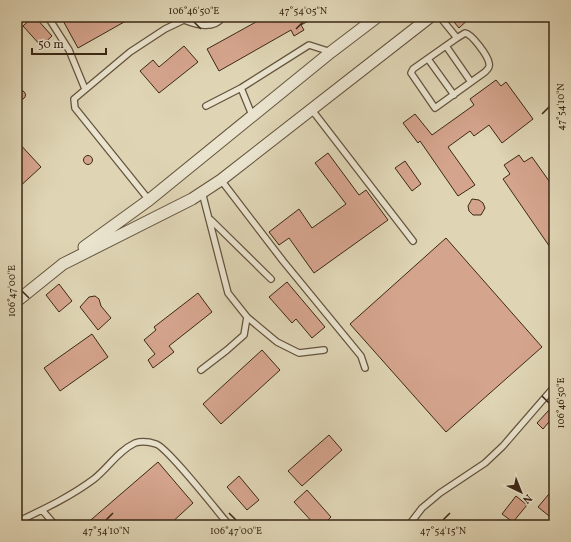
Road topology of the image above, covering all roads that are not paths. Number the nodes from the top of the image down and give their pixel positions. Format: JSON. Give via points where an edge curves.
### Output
{"nodes":[{"id":1,"x":48,"y":17,"type":"edge"},
{"id":2,"x":190,"y":17,"type":"edge"},
{"id":3,"x":223,"y":17,"type":"edge"},
{"id":4,"x":377,"y":17,"type":"edge"},
{"id":5,"x":430,"y":17,"type":"edge"},
{"id":6,"x":440,"y":17,"type":"edge"},
{"id":7,"x":184,"y":20,"type":"junction"},
{"id":8,"x":457,"y":38,"type":"junction"},
{"id":9,"x":446,"y":46,"type":"junction"},
{"id":10,"x":331,"y":52,"type":"junction"},
{"id":11,"x":428,"y":59,"type":"junction"},
{"id":12,"x":471,"y":82,"type":"junction"},
{"id":13,"x":241,"y":88,"type":"junction"},
{"id":14,"x":85,"y":89,"type":"junction"},
{"id":15,"x":454,"y":95,"type":"junction"},
{"id":16,"x":206,"y":106,"type":"dead end"},
{"id":17,"x":312,"y":110,"type":"junction"},
{"id":18,"x":252,"y":115,"type":"junction"},
{"id":19,"x":221,"y":180,"type":"junction"},
{"id":20,"x":202,"y":192,"type":"junction"},
{"id":21,"x":149,"y":200,"type":"junction"},
{"id":22,"x":209,"y":218,"type":"junction"},
{"id":23,"x":413,"y":241,"type":"dead end"},
{"id":24,"x":63,"y":264,"type":"junction"},
{"id":25,"x":271,"y":280,"type":"dead end"},
{"id":26,"x":17,"y":301,"type":"edge"},
{"id":27,"x":247,"y":317,"type":"junction"},
{"id":28,"x":324,"y":350,"type":"dead end"},
{"id":29,"x":365,"y":368,"type":"dead end"},
{"id":30,"x":201,"y":370,"type":"dead end"},
{"id":31,"x":554,"y":387,"type":"edge"},
{"id":32,"x":42,"y":510,"type":"junction"},
{"id":33,"x":225,"y":520,"type":"junction"},
{"id":34,"x":17,"y":522,"type":"edge"},
{"id":35,"x":55,"y":525,"type":"edge"},
{"id":36,"x":218,"y":525,"type":"edge"},
{"id":37,"x":229,"y":525,"type":"edge"},
{"id":38,"x":409,"y":525,"type":"edge"}],
"edges":[{"from":1,"to":14,"type":"lane","via":[[69,50]]},
{"from":2,"to":7,"type":"lane"},
{"from":3,"to":7,"type":"lane","via":[[212,25],[198,25]]},
{"from":4,"to":10,"type":"street"},
{"from":5,"to":17,"type":"street"},
{"from":6,"to":8,"type":"lane"},
{"from":7,"to":14,"type":"lane","via":[[130,52]]},
{"from":8,"to":9,"type":"lane"},
{"from":8,"to":12,"type":"lane","via":[[465,33],[472,36],[489,61],[489,67],[485,72]]},
{"from":9,"to":11,"type":"lane"},
{"from":9,"to":12,"type":"lane"},
{"from":10,"to":13,"type":"lane","via":[[309,45]]},
{"from":10,"to":18,"type":"street"},
{"from":11,"to":15,"type":"lane"},
{"from":11,"to":15,"type":"lane","via":[[411,73],[432,106],[437,108]]},
{"from":12,"to":15,"type":"lane"},
{"from":13,"to":16,"type":"lane"},
{"from":13,"to":18,"type":"lane"},
{"from":14,"to":21,"type":"lane","via":[[74,99],[75,108]]},
{"from":17,"to":19,"type":"street"},
{"from":17,"to":23,"type":"lane"},
{"from":18,"to":21,"type":"street"},
{"from":19,"to":20,"type":"street"},
{"from":19,"to":29,"type":"lane","via":[[283,261],[362,356]]},
{"from":20,"to":22,"type":"lane"},
{"from":20,"to":24,"type":"street"},
{"from":21,"to":24,"type":"street"},
{"from":22,"to":25,"type":"lane"},
{"from":22,"to":27,"type":"lane","via":[[228,293]]},
{"from":24,"to":26,"type":"street"},
{"from":27,"to":28,"type":"lane","via":[[277,342],[299,353]]},
{"from":27,"to":30,"type":"lane","via":[[244,335]]},
{"from":31,"to":38,"type":"lane","via":[[486,463],[440,492],[422,508]]},
{"from":32,"to":33,"type":"lane","via":[[75,493],[96,478],[113,459],[136,443],[144,442],[157,444],[169,455]]},
{"from":32,"to":34,"type":"lane"},
{"from":32,"to":35,"type":"lane"},
{"from":33,"to":36,"type":"lane"},
{"from":33,"to":37,"type":"lane"}]}
